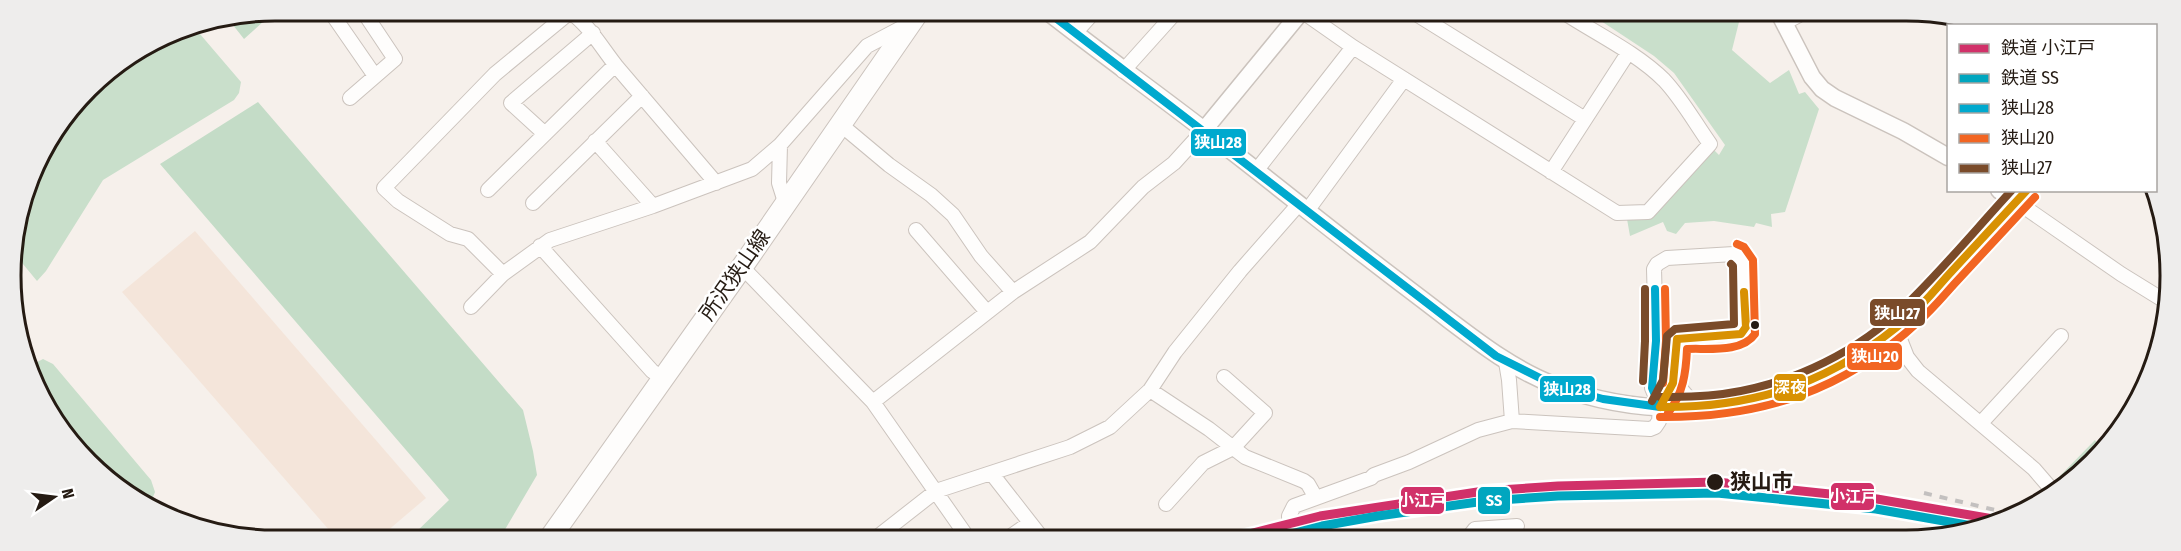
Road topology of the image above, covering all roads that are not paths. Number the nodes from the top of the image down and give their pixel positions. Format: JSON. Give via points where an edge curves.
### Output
{"nodes":[{"id":1,"x":337,"y":21,"type":"edge"},
{"id":2,"x":370,"y":21,"type":"edge"},
{"id":3,"x":559,"y":21,"type":"edge"},
{"id":4,"x":582,"y":21,"type":"edge"},
{"id":5,"x":909,"y":21,"type":"edge"},
{"id":6,"x":912,"y":21,"type":"edge"},
{"id":7,"x":1060,"y":21,"type":"edge"},
{"id":8,"x":1086,"y":21,"type":"edge"},
{"id":9,"x":1168,"y":21,"type":"edge"},
{"id":10,"x":1293,"y":21,"type":"edge"},
{"id":11,"x":1312,"y":21,"type":"edge"},
{"id":12,"x":1427,"y":21,"type":"edge"},
{"id":13,"x":1577,"y":21,"type":"edge"},
{"id":14,"x":1783,"y":21,"type":"edge"},
{"id":15,"x":593,"y":33,"type":"junction"},
{"id":16,"x":1075,"y":33,"type":"junction"},
{"id":17,"x":1353,"y":47,"type":"junction"},
{"id":18,"x":1628,"y":53,"type":"junction"},
{"id":19,"x":615,"y":65,"type":"junction"},
{"id":20,"x":1123,"y":70,"type":"junction"},
{"id":21,"x":375,"y":76,"type":"junction"},
{"id":22,"x":1404,"y":79,"type":"junction"},
{"id":23,"x":642,"y":96,"type":"junction"},
{"id":24,"x":350,"y":98,"type":"dead end"},
{"id":25,"x":1585,"y":119,"type":"junction"},
{"id":26,"x":840,"y":124,"type":"junction"},
{"id":27,"x":1204,"y":130,"type":"junction"},
{"id":28,"x":545,"y":134,"type":"junction"},
{"id":29,"x":595,"y":141,"type":"junction"},
{"id":30,"x":780,"y":146,"type":"junction"},
{"id":31,"x":1947,"y":156,"type":"edge"},
{"id":32,"x":1256,"y":171,"type":"junction"},
{"id":33,"x":1551,"y":172,"type":"junction"},
{"id":34,"x":716,"y":183,"type":"junction"},
{"id":35,"x":488,"y":190,"type":"dead end"},
{"id":36,"x":2007,"y":192,"type":"edge"},
{"id":37,"x":2022,"y":196,"type":"edge"},
{"id":38,"x":786,"y":202,"type":"junction"},
{"id":39,"x":533,"y":203,"type":"dead end"},
{"id":40,"x":653,"y":206,"type":"junction"},
{"id":41,"x":1303,"y":208,"type":"junction"},
{"id":42,"x":916,"y":230,"type":"dead end"},
{"id":43,"x":540,"y":246,"type":"junction"},
{"id":44,"x":742,"y":267,"type":"junction"},
{"id":45,"x":503,"y":274,"type":"junction"},
{"id":46,"x":1013,"y":292,"type":"junction"},
{"id":47,"x":2159,"y":297,"type":"edge"},
{"id":48,"x":471,"y":307,"type":"dead end"},
{"id":49,"x":987,"y":312,"type":"junction"},
{"id":50,"x":1656,"y":322,"type":"junction"},
{"id":51,"x":1896,"y":329,"type":"junction"},
{"id":52,"x":2061,"y":336,"type":"dead end"},
{"id":53,"x":1677,"y":339,"type":"junction"},
{"id":54,"x":1506,"y":362,"type":"junction"},
{"id":55,"x":1224,"y":377,"type":"dead end"},
{"id":56,"x":662,"y":378,"type":"junction"},
{"id":57,"x":1675,"y":382,"type":"junction"},
{"id":58,"x":1652,"y":388,"type":"junction"},
{"id":59,"x":1150,"y":390,"type":"junction"},
{"id":60,"x":873,"y":402,"type":"junction"},
{"id":61,"x":1629,"y":404,"type":"junction"},
{"id":62,"x":1660,"y":407,"type":"junction"},
{"id":63,"x":1697,"y":408,"type":"junction"},
{"id":64,"x":1512,"y":421,"type":"junction"},
{"id":65,"x":1982,"y":423,"type":"junction"},
{"id":66,"x":1233,"y":448,"type":"junction"},
{"id":67,"x":992,"y":474,"type":"junction"},
{"id":68,"x":2048,"y":486,"type":"edge"},
{"id":69,"x":936,"y":491,"type":"junction"},
{"id":70,"x":1316,"y":498,"type":"junction"},
{"id":71,"x":1166,"y":504,"type":"dead end"},
{"id":72,"x":1030,"y":523,"type":"junction"},
{"id":73,"x":1517,"y":526,"type":"dead end"},
{"id":74,"x":556,"y":530,"type":"edge"},
{"id":75,"x":886,"y":530,"type":"edge"},
{"id":76,"x":963,"y":530,"type":"edge"},
{"id":77,"x":1020,"y":530,"type":"edge"},
{"id":78,"x":1036,"y":530,"type":"edge"},
{"id":79,"x":1290,"y":530,"type":"edge"},
{"id":80,"x":1474,"y":530,"type":"edge"}],
"edges":[{"from":1,"to":21,"type":"street"},
{"from":2,"to":21,"type":"street","via":[[395,58]]},
{"from":3,"to":45,"type":"street","via":[[495,74],[384,188],[450,234],[468,239]]},
{"from":4,"to":15,"type":"street"},
{"from":5,"to":30,"type":"street","via":[[867,46]]},
{"from":6,"to":26,"type":"main road","name":"所沢狭山線"},
{"from":7,"to":16,"type":"street"},
{"from":8,"to":16,"type":"street"},
{"from":9,"to":20,"type":"street"},
{"from":10,"to":27,"type":"street"},
{"from":11,"to":17,"type":"street"},
{"from":12,"to":25,"type":"street"},
{"from":13,"to":18,"type":"street"},
{"from":14,"to":31,"type":"street","via":[[1822,89]]},
{"from":15,"to":19,"type":"street"},
{"from":15,"to":28,"type":"street","via":[[511,103]]},
{"from":16,"to":20,"type":"street"},
{"from":17,"to":22,"type":"street"},
{"from":17,"to":32,"type":"street"},
{"from":18,"to":25,"type":"street"},
{"from":18,"to":33,"type":"street","via":[[1673,90],[1710,144],[1648,212],[1617,213]]},
{"from":19,"to":23,"type":"street"},
{"from":19,"to":28,"type":"street"},
{"from":20,"to":27,"type":"street"},
{"from":21,"to":24,"type":"street"},
{"from":22,"to":33,"type":"street"},
{"from":22,"to":41,"type":"street"},
{"from":23,"to":29,"type":"street"},
{"from":23,"to":34,"type":"street"},
{"from":25,"to":33,"type":"street"},
{"from":26,"to":38,"type":"main road","name":"所沢狭山線"},
{"from":26,"to":46,"type":"street","via":[[952,215]]},
{"from":27,"to":32,"type":"street"},
{"from":27,"to":46,"type":"street","via":[[1090,242]]},
{"from":28,"to":35,"type":"street"},
{"from":29,"to":39,"type":"street"},
{"from":29,"to":40,"type":"street"},
{"from":30,"to":34,"type":"street","via":[[752,169]]},
{"from":30,"to":38,"type":"street","via":[[779,183]]},
{"from":32,"to":41,"type":"street"},
{"from":34,"to":40,"type":"street"},
{"from":36,"to":37,"type":"street"},
{"from":37,"to":47,"type":"street","via":[[2121,274]]},
{"from":37,"to":51,"type":"street"},
{"from":38,"to":44,"type":"main road","name":"所沢狭山線"},
{"from":40,"to":43,"type":"street"},
{"from":41,"to":54,"type":"street"},
{"from":41,"to":59,"type":"street","via":[[1240,271]]},
{"from":42,"to":49,"type":"street"},
{"from":43,"to":45,"type":"street"},
{"from":43,"to":56,"type":"street"},
{"from":44,"to":56,"type":"main road","name":"所沢狭山線"},
{"from":44,"to":60,"type":"street"},
{"from":45,"to":48,"type":"street"},
{"from":46,"to":49,"type":"street"},
{"from":49,"to":60,"type":"street"},
{"from":50,"to":53,"type":"street"},
{"from":50,"to":53,"type":"street","via":[[1654,269],[1661,260],[1737,255],[1743,262],[1745,330],[1736,336]]},
{"from":50,"to":58,"type":"street"},
{"from":51,"to":63,"type":"street","via":[[1838,368],[1794,388],[1738,403]]},
{"from":51,"to":65,"type":"street","via":[[1907,357],[1918,371]]},
{"from":52,"to":65,"type":"street"},
{"from":53,"to":57,"type":"street"},
{"from":54,"to":61,"type":"street","via":[[1556,386]]},
{"from":54,"to":64,"type":"street"},
{"from":55,"to":66,"type":"street","via":[[1264,413]]},
{"from":56,"to":74,"type":"main road","name":"所沢狭山線"},
{"from":57,"to":62,"type":"street"},
{"from":57,"to":63,"type":"street"},
{"from":58,"to":61,"type":"street"},
{"from":58,"to":62,"type":"street"},
{"from":59,"to":66,"type":"street"},
{"from":59,"to":67,"type":"street","via":[[1110,427],[1094,436]]},
{"from":60,"to":69,"type":"street"},
{"from":61,"to":62,"type":"street"},
{"from":62,"to":63,"type":"street"},
{"from":62,"to":64,"type":"street","via":[[1659,421],[1647,430]]},
{"from":64,"to":70,"type":"street","via":[[1478,429],[1409,462]]},
{"from":65,"to":68,"type":"street"},
{"from":66,"to":70,"type":"street","via":[[1245,457],[1304,481]]},
{"from":66,"to":71,"type":"street","via":[[1203,462]]},
{"from":67,"to":69,"type":"street"},
{"from":67,"to":72,"type":"street"},
{"from":69,"to":75,"type":"street"},
{"from":69,"to":76,"type":"street"},
{"from":70,"to":79,"type":"street","via":[[1294,506],[1289,516]]},
{"from":72,"to":77,"type":"street"},
{"from":72,"to":78,"type":"street"},
{"from":73,"to":80,"type":"street"}]}
